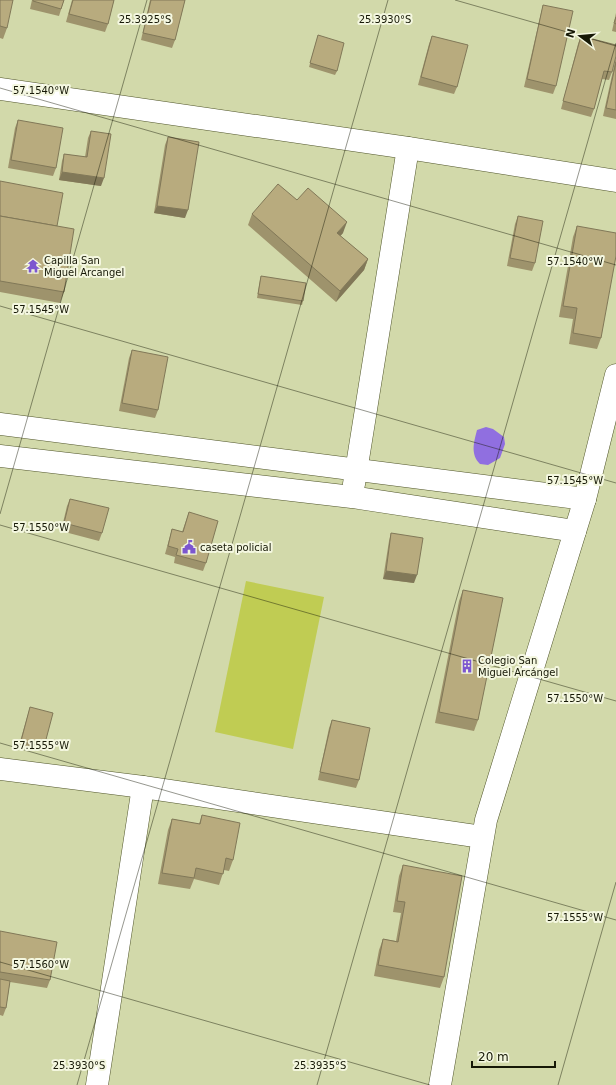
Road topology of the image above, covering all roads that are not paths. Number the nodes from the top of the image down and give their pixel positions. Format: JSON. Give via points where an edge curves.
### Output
{"nodes":[{"id":1,"x":0,"y":89,"type":"edge"},
{"id":2,"x":408,"y":148,"type":"junction"},
{"id":3,"x":616,"y":182,"type":"edge"},
{"id":4,"x":616,"y":375,"type":"edge"},
{"id":5,"x":0,"y":424,"type":"edge"},
{"id":6,"x":0,"y":456,"type":"edge"},
{"id":7,"x":356,"y":470,"type":"junction"},
{"id":8,"x":352,"y":497,"type":"junction"},
{"id":9,"x":585,"y":499,"type":"junction"},
{"id":10,"x":574,"y":531,"type":"junction"},
{"id":11,"x":0,"y":769,"type":"edge"},
{"id":12,"x":143,"y":787,"type":"junction"},
{"id":13,"x":482,"y":837,"type":"junction"},
{"id":14,"x":98,"y":1085,"type":"edge"},
{"id":15,"x":440,"y":1085,"type":"edge"}],
"edges":[{"from":1,"to":2,"type":"street"},
{"from":2,"to":3,"type":"street"},
{"from":2,"to":7,"type":"street"},
{"from":4,"to":9,"type":"street"},
{"from":5,"to":7,"type":"street"},
{"from":6,"to":8,"type":"street"},
{"from":7,"to":8,"type":"street"},
{"from":7,"to":9,"type":"street"},
{"from":8,"to":10,"type":"street"},
{"from":9,"to":10,"type":"street"},
{"from":10,"to":13,"type":"street"},
{"from":11,"to":12,"type":"street"},
{"from":12,"to":13,"type":"street"},
{"from":12,"to":14,"type":"street"},
{"from":13,"to":15,"type":"street"}]}
